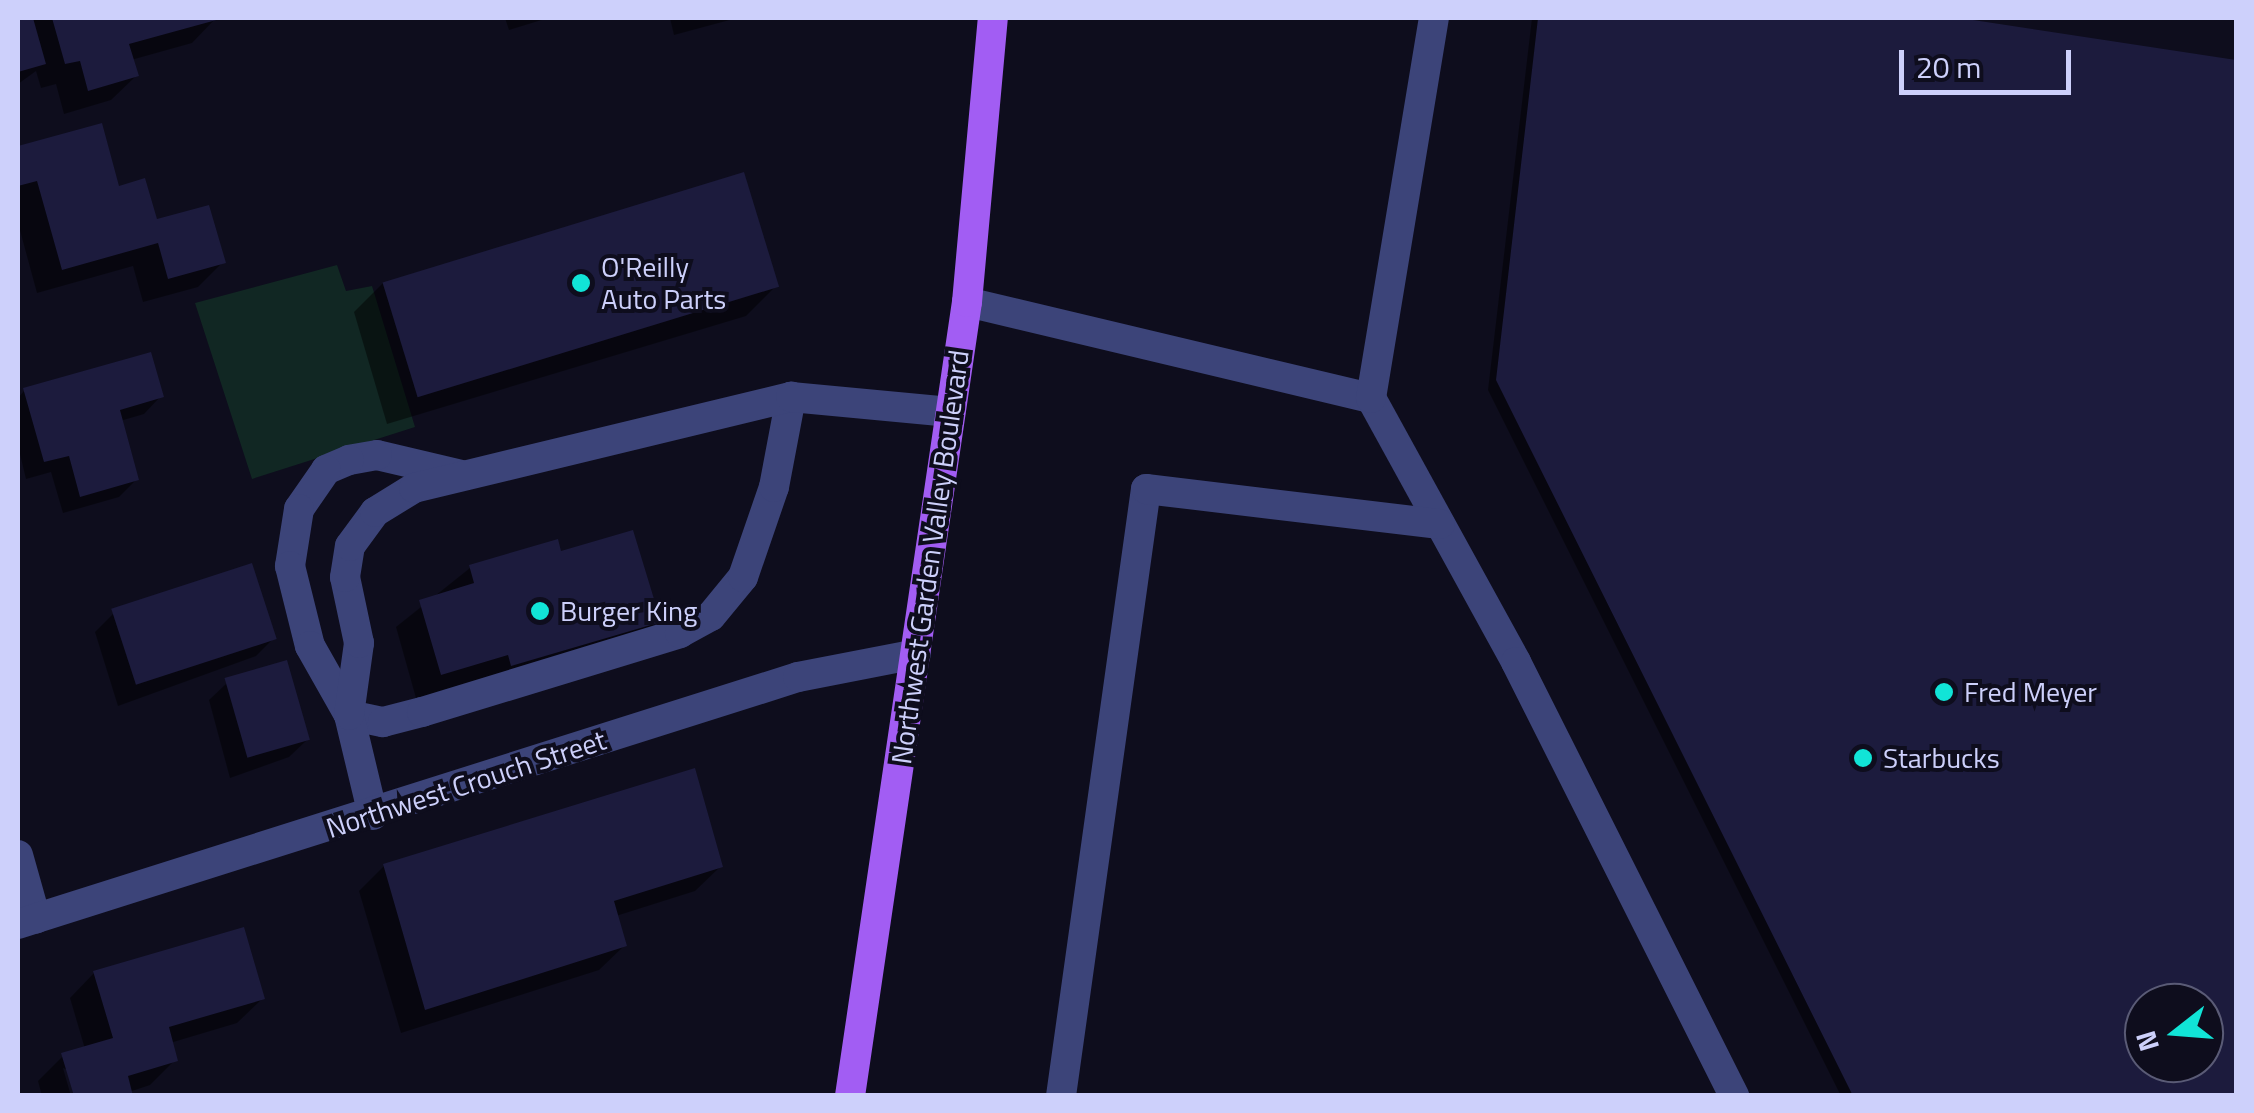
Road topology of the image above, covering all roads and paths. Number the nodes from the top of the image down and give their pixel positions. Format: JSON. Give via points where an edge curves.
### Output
{"nodes":[{"id":1,"x":993,"y":18,"type":"edge"},
{"id":2,"x":1434,"y":18,"type":"edge"},
{"id":3,"x":967,"y":302,"type":"junction"},
{"id":4,"x":790,"y":398,"type":"junction"},
{"id":5,"x":1371,"y":398,"type":"junction"},
{"id":6,"x":950,"y":412,"type":"junction"},
{"id":7,"x":462,"y":475,"type":"junction"},
{"id":8,"x":1440,"y":524,"type":"junction"},
{"id":9,"x":916,"y":654,"type":"junction"},
{"id":10,"x":349,"y":714,"type":"junction"},
{"id":11,"x":373,"y":815,"type":"junction"},
{"id":12,"x":18,"y":855,"type":"edge"},
{"id":13,"x":27,"y":922,"type":"edge"},
{"id":14,"x":850,"y":1096,"type":"edge"},
{"id":15,"x":1061,"y":1096,"type":"edge"},
{"id":16,"x":1734,"y":1096,"type":"edge"}],
"edges":[{"from":1,"to":3,"type":"main road","name":"Northwest Garden Valley Boulevard"},
{"from":2,"to":5,"type":"street"},
{"from":3,"to":5,"type":"street"},
{"from":3,"to":6,"type":"main road","name":"Northwest Garden Valley Boulevard"},
{"from":4,"to":6,"type":"street"},
{"from":4,"to":7,"type":"street"},
{"from":4,"to":10,"type":"street","via":[[774,487],[744,577],[711,616],[680,633],[422,712],[383,722]]},
{"from":5,"to":8,"type":"street"},
{"from":6,"to":9,"type":"main road","name":"Northwest Garden Valley Boulevard"},
{"from":7,"to":10,"type":"street","via":[[414,488],[375,512],[350,546],[345,577],[359,661]]},
{"from":7,"to":10,"type":"street","via":[[377,455],[349,460],[326,470],[299,509],[290,566],[310,646]]},
{"from":8,"to":15,"type":"street","via":[[1146,488]]},
{"from":8,"to":16,"type":"street"},
{"from":9,"to":11,"type":"street","name":"Northwest Crouch Street","via":[[798,677]]},
{"from":9,"to":14,"type":"main road","name":"Northwest Garden Valley Boulevard"},
{"from":10,"to":11,"type":"street"},
{"from":11,"to":13,"type":"street","name":"Northwest Crouch Street"},
{"from":12,"to":13,"type":"street"}]}
